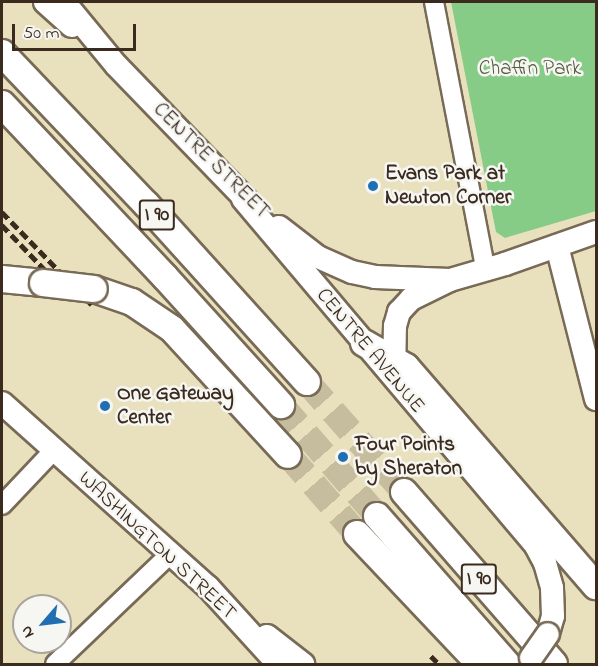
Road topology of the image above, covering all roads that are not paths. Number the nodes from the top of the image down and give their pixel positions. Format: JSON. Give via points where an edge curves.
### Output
{"nodes":[{"id":1,"x":45,"y":2,"type":"edge"},
{"id":2,"x":64,"y":2,"type":"edge"},
{"id":3,"x":434,"y":2,"type":"edge"},
{"id":4,"x":2,"y":52,"type":"edge"},
{"id":5,"x":116,"y":64,"type":"junction"},
{"id":6,"x":2,"y":104,"type":"edge"},
{"id":7,"x":243,"y":199,"type":"junction"},
{"id":8,"x":597,"y":232,"type":"edge"},
{"id":9,"x":557,"y":246,"type":"junction"},
{"id":10,"x":486,"y":271,"type":"junction"},
{"id":11,"x":2,"y":279,"type":"edge"},
{"id":12,"x":450,"y":280,"type":"junction"},
{"id":13,"x":363,"y":343,"type":"joint"},
{"id":14,"x":394,"y":370,"type":"junction"},
{"id":15,"x":307,"y":382,"type":"tunnel mouth"},
{"id":16,"x":597,"y":399,"type":"edge"},
{"id":17,"x":2,"y":403,"type":"edge"},
{"id":18,"x":280,"y":405,"type":"tunnel mouth"},
{"id":19,"x":2,"y":409,"type":"edge"},
{"id":20,"x":31,"y":431,"type":"junction"},
{"id":21,"x":53,"y":451,"type":"junction"},
{"id":22,"x":288,"y":455,"type":"tunnel mouth"},
{"id":23,"x":404,"y":492,"type":"tunnel mouth"},
{"id":24,"x":2,"y":505,"type":"edge"},
{"id":25,"x":377,"y":516,"type":"tunnel mouth"},
{"id":26,"x":357,"y":534,"type":"tunnel mouth"},
{"id":27,"x":171,"y":554,"type":"junction"},
{"id":28,"x":597,"y":586,"type":"edge"},
{"id":29,"x":208,"y":587,"type":"junction"},
{"id":30,"x":269,"y":661,"type":"edge"},
{"id":31,"x":528,"y":663,"type":"edge"},
{"id":32,"x":55,"y":664,"type":"edge"},
{"id":33,"x":303,"y":664,"type":"edge"},
{"id":34,"x":480,"y":664,"type":"edge"}],
"edges":[{"from":1,"to":5,"type":"main road","name":"CENTRE STREET"},
{"from":2,"to":5,"type":"main road","name":"CENTRE STREET"},
{"from":3,"to":10,"type":"street"},
{"from":4,"to":15,"type":"highway","number":"I 90"},
{"from":5,"to":7,"type":"main road","name":"CENTRE STREET"},
{"from":6,"to":18,"type":"highway","number":"I 90"},
{"from":7,"to":12,"type":"main road","name":"CENTRE STREET","via":[[318,257],[339,268],[375,277]]},
{"from":7,"to":13,"type":"main road","name":"CENTRE AVENUE"},
{"from":8,"to":9,"type":"main road","name":"CENTRE STREET"},
{"from":9,"to":10,"type":"main road","name":"CENTRE STREET"},
{"from":9,"to":16,"type":"main road"},
{"from":10,"to":12,"type":"main road","name":"CENTRE STREET"},
{"from":11,"to":22,"type":"highway","bridge":true,"via":[[94,289],[132,302],[172,329]]},
{"from":12,"to":14,"type":"main road","name":"CENTRE STREET","via":[[418,294],[401,310],[394,330]]},
{"from":13,"to":14,"type":"highway"},
{"from":14,"to":28,"type":"highway","via":[[406,367]]},
{"from":14,"to":31,"type":"main road","name":"CENTRE AVENUE","bridge":true,"via":[[541,554],[552,588],[553,616],[548,634]]},
{"from":17,"to":20,"type":"main road","name":"WASHINGTON STREET"},
{"from":19,"to":20,"type":"main road","name":"WASHINGTON STREET"},
{"from":20,"to":21,"type":"main road","name":"WASHINGTON STREET"},
{"from":21,"to":24,"type":"street"},
{"from":21,"to":27,"type":"main road","name":"WASHINGTON STREET"},
{"from":23,"to":31,"type":"highway","number":"I 90"},
{"from":25,"to":31,"type":"highway","number":"I 90"},
{"from":26,"to":34,"type":"highway"},
{"from":27,"to":29,"type":"main road","name":"WASHINGTON STREET"},
{"from":27,"to":32,"type":"street"},
{"from":29,"to":30,"type":"main road","name":"WASHINGTON STREET"},
{"from":29,"to":33,"type":"main road"}]}
